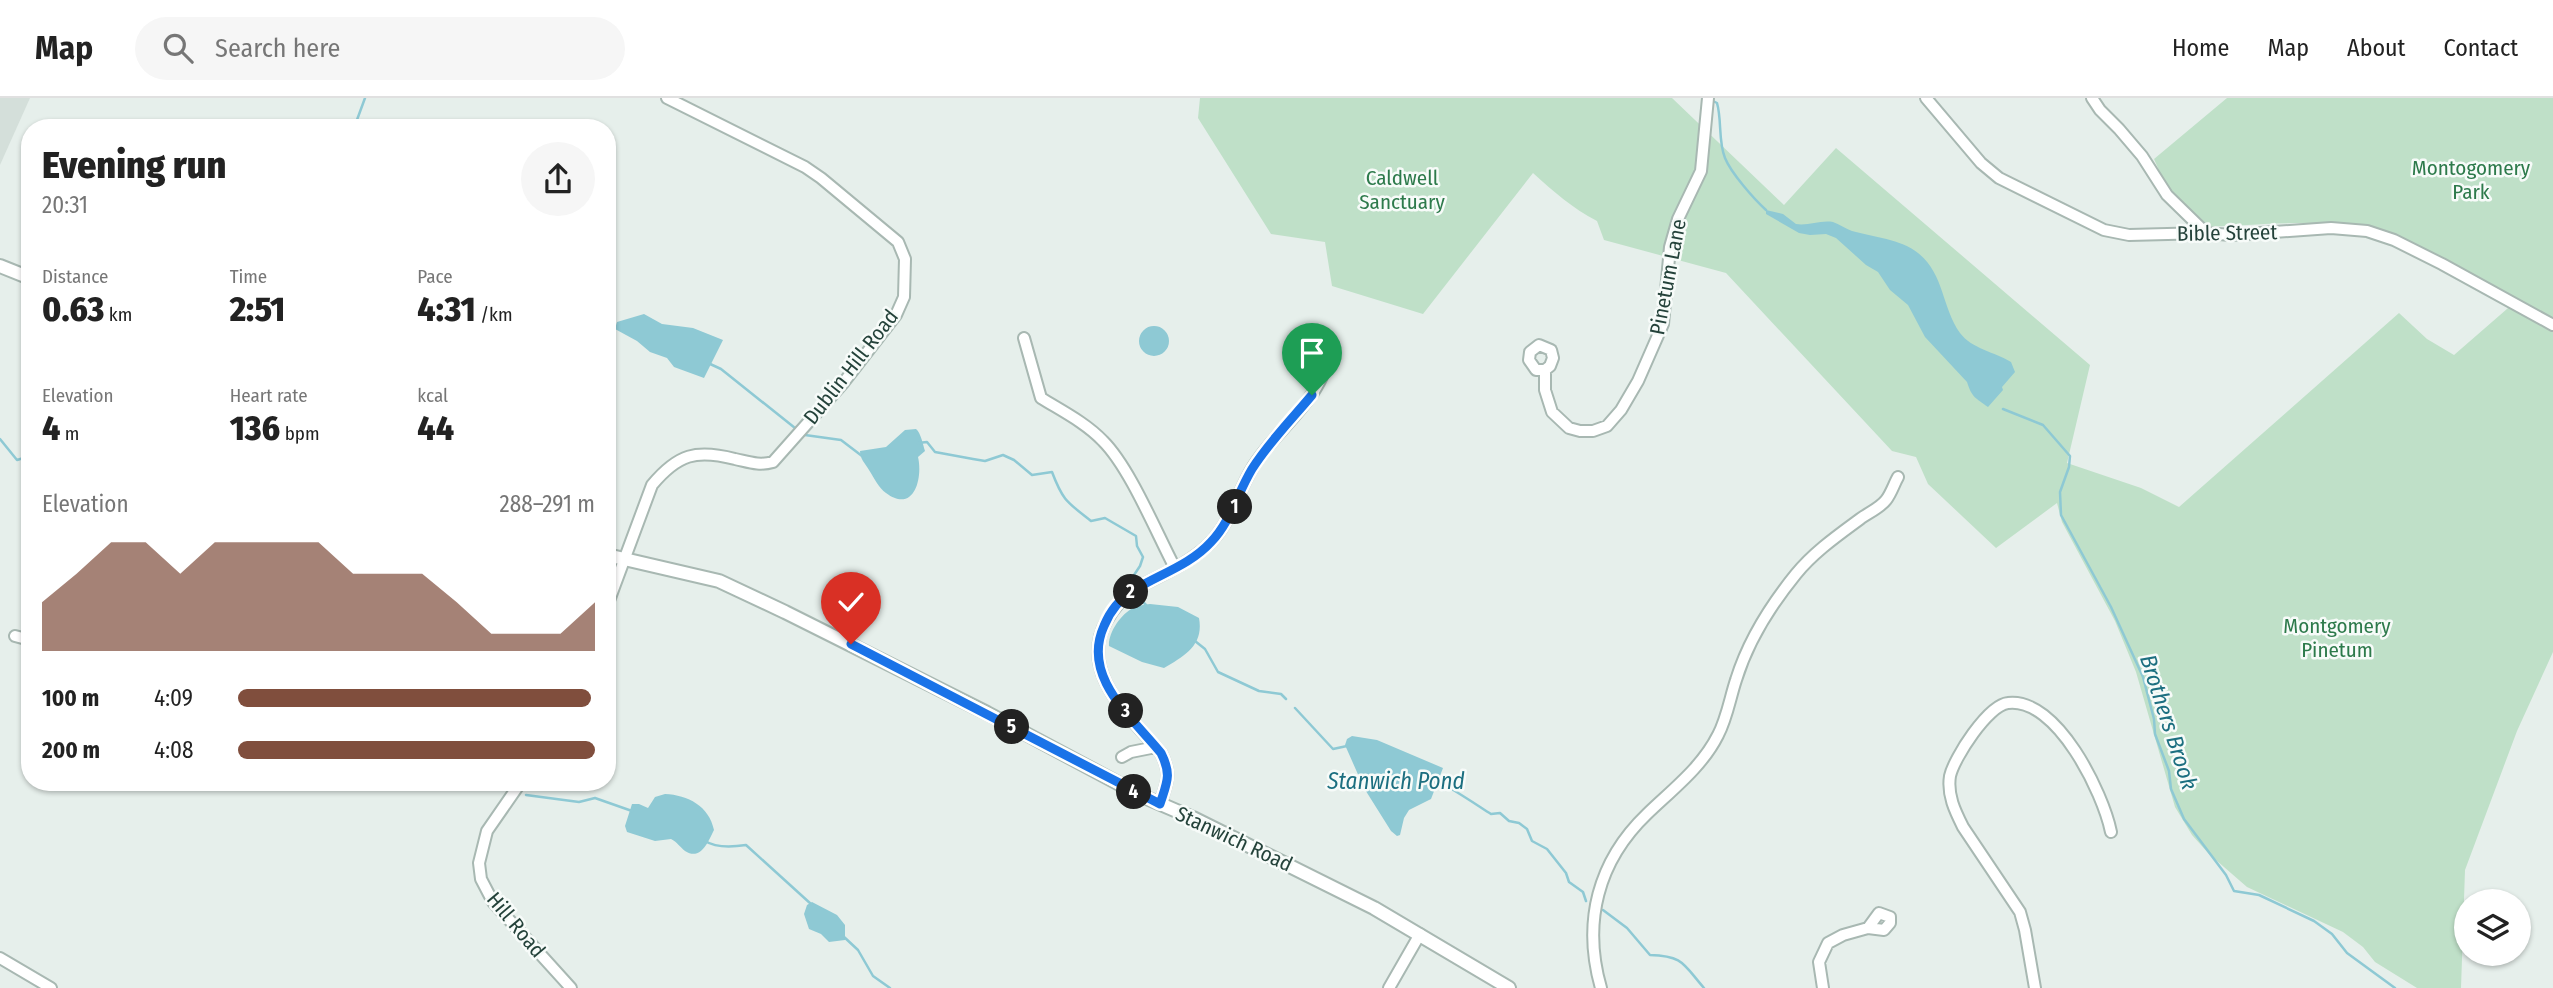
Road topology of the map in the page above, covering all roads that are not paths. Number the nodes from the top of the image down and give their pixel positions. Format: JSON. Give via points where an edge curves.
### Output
{"nodes":[{"id":1,"x":667,"y":98,"type":"edge"},
{"id":2,"x":1926,"y":98,"type":"edge"},
{"id":3,"x":2092,"y":98,"type":"edge"},
{"id":4,"x":1707,"y":102,"type":"edge"},
{"id":5,"x":2207,"y":233,"type":"junction"},
{"id":6,"x":0,"y":266,"type":"edge"},
{"id":7,"x":21,"y":274,"type":"edge"},
{"id":8,"x":2553,"y":325,"type":"edge"},
{"id":9,"x":1024,"y":338,"type":"dead end"},
{"id":10,"x":1334,"y":349,"type":"dead end"},
{"id":11,"x":1545,"y":370,"type":"dead end"},
{"id":12,"x":1898,"y":477,"type":"dead end"},
{"id":13,"x":616,"y":556,"type":"edge"},
{"id":14,"x":626,"y":558,"type":"junction"},
{"id":15,"x":1175,"y":568,"type":"junction"},
{"id":16,"x":616,"y":583,"type":"edge"},
{"id":17,"x":15,"y":636,"type":"dead end"},
{"id":18,"x":21,"y":638,"type":"edge"},
{"id":19,"x":1156,"y":747,"type":"junction"},
{"id":20,"x":1122,"y":757,"type":"dead end"},
{"id":21,"x":515,"y":791,"type":"edge"},
{"id":22,"x":1160,"y":804,"type":"junction"},
{"id":23,"x":2111,"y":832,"type":"dead end"},
{"id":24,"x":1868,"y":928,"type":"dead end"},
{"id":25,"x":1420,"y":934,"type":"junction"},
{"id":26,"x":0,"y":958,"type":"edge"},
{"id":27,"x":51,"y":988,"type":"edge"},
{"id":28,"x":571,"y":988,"type":"edge"},
{"id":29,"x":1389,"y":988,"type":"edge"},
{"id":30,"x":1509,"y":988,"type":"edge"},
{"id":31,"x":1601,"y":988,"type":"edge"},
{"id":32,"x":1823,"y":988,"type":"edge"},
{"id":33,"x":2035,"y":988,"type":"edge"}],
"edges":[{"from":1,"to":14,"type":"street","name":"Dublin Hill Road","via":[[805,167],[861,209],[898,242],[905,260],[904,297],[896,315],[844,382],[774,462],[755,465],[701,453],[682,457],[664,470],[652,485]]},
{"from":2,"to":5,"type":"street","name":"Bible Street","via":[[1999,178],[2096,227],[2129,235]]},
{"from":3,"to":5,"type":"street","via":[[2142,156],[2167,195]]},
{"from":4,"to":11,"type":"street","name":"Pinetum Lane","via":[[1701,171],[1670,247],[1663,324],[1621,410],[1607,426],[1593,431],[1569,428],[1552,412]]},
{"from":5,"to":8,"type":"street","name":"Bible Street","via":[[2367,231],[2442,264]]},
{"from":6,"to":7,"type":"street"},
{"from":9,"to":15,"type":"street","via":[[1041,398],[1104,442],[1130,480]]},
{"from":10,"to":15,"type":"street","via":[[1312,395],[1251,471],[1221,531]]},
{"from":12,"to":31,"type":"street","via":[[1885,501],[1812,555],[1794,576],[1756,631],[1722,727],[1705,756],[1613,854],[1601,880],[1593,939]]},
{"from":13,"to":14,"type":"street","name":"Stanwich Road"},
{"from":14,"to":16,"type":"street"},
{"from":14,"to":22,"type":"street","name":"Stanwich Road","via":[[719,581]]},
{"from":15,"to":19,"type":"street","via":[[1123,598],[1105,623],[1097,648],[1108,688]]},
{"from":17,"to":18,"type":"street"},
{"from":19,"to":20,"type":"street"},
{"from":19,"to":22,"type":"street","via":[[1169,776]]},
{"from":21,"to":28,"type":"street","name":"Hill Road","via":[[487,831],[479,863],[481,879],[493,902]]},
{"from":22,"to":25,"type":"street","name":"Stanwich Road","via":[[1318,879]]},
{"from":23,"to":33,"type":"street","via":[[2108,814],[2063,731],[2042,714],[2013,702],[1988,715],[1953,769],[1950,791],[1963,827],[2020,912]]},
{"from":24,"to":32,"type":"street","via":[[1843,935],[1824,948],[1819,962]]},
{"from":25,"to":29,"type":"street"},
{"from":25,"to":30,"type":"street","name":"Stanwich Road"},
{"from":26,"to":27,"type":"street"}]}
